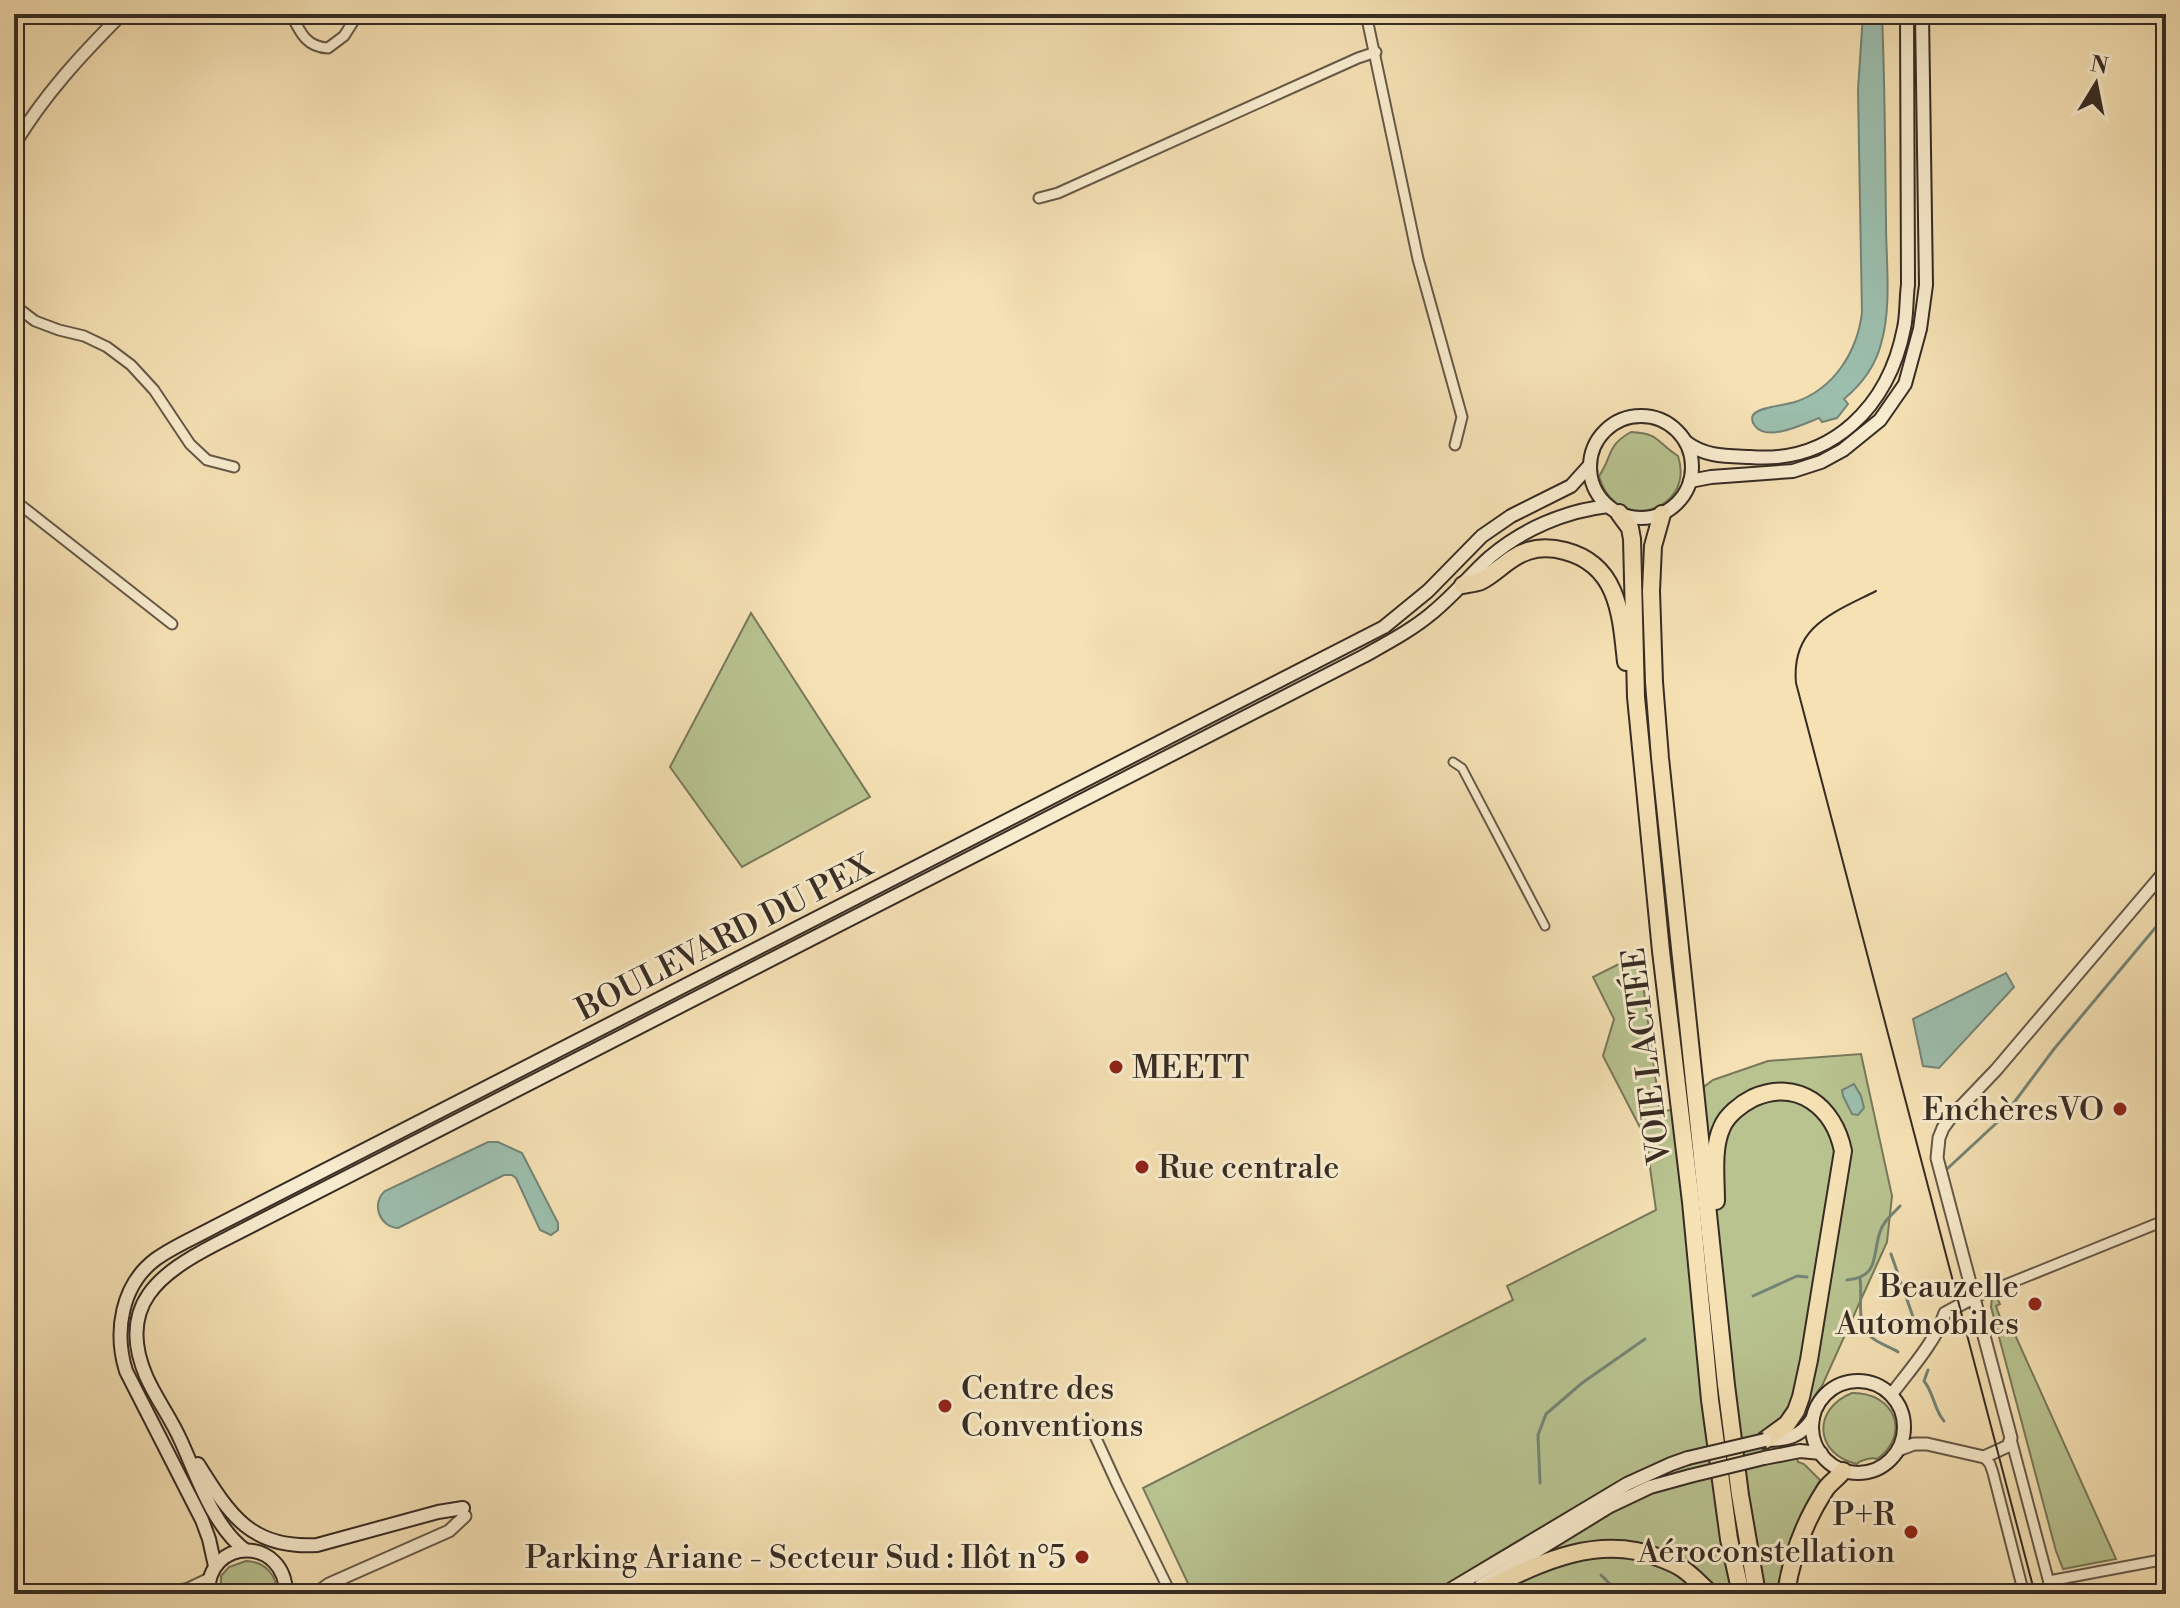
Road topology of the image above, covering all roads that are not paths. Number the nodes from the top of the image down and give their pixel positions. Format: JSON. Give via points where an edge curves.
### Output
{"nodes":[{"id":1,"x":122,"y":14,"type":"edge"},
{"id":2,"x":291,"y":14,"type":"edge"},
{"id":3,"x":358,"y":14,"type":"edge"},
{"id":4,"x":1366,"y":14,"type":"edge"},
{"id":5,"x":1907,"y":14,"type":"edge"},
{"id":6,"x":1922,"y":14,"type":"edge"},
{"id":7,"x":1376,"y":52,"type":"junction"},
{"id":8,"x":14,"y":145,"type":"edge"},
{"id":9,"x":1039,"y":198,"type":"dead end"},
{"id":10,"x":14,"y":305,"type":"edge"},
{"id":11,"x":1686,"y":442,"type":"junction"},
{"id":12,"x":1455,"y":445,"type":"dead end"},
{"id":13,"x":1589,"y":466,"type":"junction"},
{"id":14,"x":234,"y":467,"type":"dead end"},
{"id":15,"x":1690,"y":481,"type":"junction"},
{"id":16,"x":14,"y":500,"type":"edge"},
{"id":17,"x":1613,"y":510,"type":"junction"},
{"id":18,"x":1662,"y":514,"type":"junction"},
{"id":19,"x":1463,"y":585,"type":"junction"},
{"id":20,"x":172,"y":624,"type":"dead end"},
{"id":21,"x":1453,"y":762,"type":"dead end"},
{"id":22,"x":1643,"y":774,"type":"junction"},
{"id":23,"x":2166,"y":870,"type":"edge"},
{"id":24,"x":1545,"y":926,"type":"dead end"},
{"id":25,"x":2166,"y":1220,"type":"edge"},
{"id":26,"x":1709,"y":1223,"type":"junction"},
{"id":27,"x":1973,"y":1298,"type":"junction"},
{"id":28,"x":1891,"y":1395,"type":"junction"},
{"id":29,"x":1813,"y":1418,"type":"junction"},
{"id":30,"x":1090,"y":1425,"type":"dead end"},
{"id":31,"x":180,"y":1437,"type":"junction"},
{"id":32,"x":2011,"y":1438,"type":"junction"},
{"id":33,"x":1765,"y":1440,"type":"junction"},
{"id":34,"x":1898,"y":1450,"type":"junction"},
{"id":35,"x":1821,"y":1453,"type":"junction"},
{"id":36,"x":1984,"y":1457,"type":"junction"},
{"id":37,"x":1843,"y":1471,"type":"junction"},
{"id":38,"x":464,"y":1512,"type":"joint"},
{"id":39,"x":245,"y":1550,"type":"junction"},
{"id":40,"x":2166,"y":1559,"type":"edge"},
{"id":41,"x":212,"y":1572,"type":"junction"},
{"id":42,"x":2049,"y":1581,"type":"junction"},
{"id":43,"x":161,"y":1594,"type":"edge"},
{"id":44,"x":208,"y":1594,"type":"edge"},
{"id":45,"x":286,"y":1594,"type":"edge"},
{"id":46,"x":315,"y":1594,"type":"edge"},
{"id":47,"x":1171,"y":1594,"type":"edge"},
{"id":48,"x":1443,"y":1594,"type":"edge"},
{"id":49,"x":1469,"y":1594,"type":"edge"},
{"id":50,"x":1476,"y":1594,"type":"edge"},
{"id":51,"x":1711,"y":1594,"type":"edge"},
{"id":52,"x":1741,"y":1594,"type":"edge"},
{"id":53,"x":1757,"y":1594,"type":"edge"},
{"id":54,"x":1786,"y":1594,"type":"edge"},
{"id":55,"x":2024,"y":1594,"type":"edge"},
{"id":56,"x":2052,"y":1594,"type":"edge"}],
"edges":[{"from":1,"to":8,"type":"street","via":[[52,88]]},
{"from":2,"to":3,"type":"street","via":[[308,42],[328,48],[344,36]]},
{"from":4,"to":7,"type":"street"},
{"from":5,"to":11,"type":"main road","via":[[1908,285],[1904,328],[1888,379],[1866,413],[1818,448],[1797,455],[1711,454]]},
{"from":6,"to":15,"type":"main road","via":[[1926,285],[1905,384],[1880,420],[1821,462],[1793,471]]},
{"from":7,"to":9,"type":"street"},
{"from":7,"to":12,"type":"street","via":[[1418,259],[1462,417]]},
{"from":10,"to":14,"type":"street","via":[[35,321],[107,347],[154,390],[190,444],[207,460]]},
{"from":11,"to":13,"type":"main road","via":[[1657,418],[1625,418],[1599,436]]},
{"from":11,"to":15,"type":"main road"},
{"from":13,"to":17,"type":"main road","via":[[1597,495]]},
{"from":13,"to":41,"type":"main road","name":"BOULEVARD DU PEX","via":[[1571,486],[1482,536],[1384,627],[155,1260],[135,1283],[122,1311],[122,1356],[202,1520],[212,1548]]},
{"from":15,"to":18,"type":"main road","via":[[1684,495]]},
{"from":16,"to":20,"type":"street"},
{"from":17,"to":18,"type":"main road","via":[[1633,518]]},
{"from":17,"to":19,"type":"main road","name":"BOULEVARD DU PEX","via":[[1570,513],[1545,522],[1490,557]]},
{"from":17,"to":22,"type":"highway","name":"VOIE LACTÉE","via":[[1630,528],[1632,539]]},
{"from":18,"to":26,"type":"highway","name":"VOIE LACTÉE","via":[[1653,546],[1654,682]]},
{"from":19,"to":22,"type":"highway","via":[[1481,581],[1531,549],[1577,554],[1594,565],[1618,605]]},
{"from":19,"to":31,"type":"main road","name":"BOULEVARD DU PEX","via":[[1429,616],[1364,656],[186,1259],[153,1287],[137,1335],[147,1378]]},
{"from":21,"to":24,"type":"street","via":[[1462,768]]},
{"from":22,"to":52,"type":"highway","name":"VOIE LACTÉE","via":[[1710,1400]]},
{"from":23,"to":27,"type":"street","via":[[1943,1128],[1937,1158]]},
{"from":25,"to":27,"type":"street"},
{"from":26,"to":33,"type":"highway","via":[[1717,1216],[1715,1157],[1722,1127],[1737,1107],[1762,1095],[1786,1092],[1801,1095],[1825,1112],[1843,1151],[1809,1360],[1796,1411]]},
{"from":26,"to":53,"type":"highway","name":"VOIE LACTÉE","via":[[1740,1495]]},
{"from":27,"to":28,"type":"street","via":[[1945,1313]]},
{"from":27,"to":32,"type":"street"},
{"from":28,"to":29,"type":"main road","via":[[1869,1383],[1840,1385],[1818,1405]]},
{"from":28,"to":34,"type":"main road","via":[[1904,1420]]},
{"from":29,"to":33,"type":"main road","via":[[1796,1435]]},
{"from":29,"to":35,"type":"main road"},
{"from":30,"to":47,"type":"street"},
{"from":31,"to":38,"type":"main road","via":[[224,1505],[257,1535],[272,1541],[317,1545],[438,1512]]},
{"from":31,"to":39,"type":"main road","name":"BOULEVARD DU PEX","via":[[227,1533]]},
{"from":32,"to":36,"type":"street","via":[[2008,1446]]},
{"from":32,"to":42,"type":"street"},
{"from":33,"to":48,"type":"main road","bridge":true,"via":[[1688,1458],[1627,1484]]},
{"from":34,"to":36,"type":"street","via":[[1927,1444]]},
{"from":34,"to":37,"type":"main road","via":[[1880,1468]]},
{"from":35,"to":37,"type":"main road"},
{"from":35,"to":49,"type":"main road","bridge":true,"via":[[1764,1458],[1650,1487]]},
{"from":36,"to":55,"type":"street","via":[[1993,1473]]},
{"from":37,"to":54,"type":"highway","via":[[1825,1489],[1807,1526]]},
{"from":38,"to":46,"type":"street","via":[[449,1531]]},
{"from":39,"to":41,"type":"main road","via":[[228,1555]]},
{"from":39,"to":45,"type":"main road","via":[[264,1554],[279,1566]]},
{"from":40,"to":42,"type":"street"},
{"from":41,"to":43,"type":"street","via":[[188,1588]]},
{"from":41,"to":44,"type":"main road","name":"BOULEVARD DU PEX"},
{"from":42,"to":56,"type":"street"},
{"from":50,"to":51,"type":"highway","via":[[1552,1559],[1595,1549],[1639,1550],[1681,1567]]}]}
